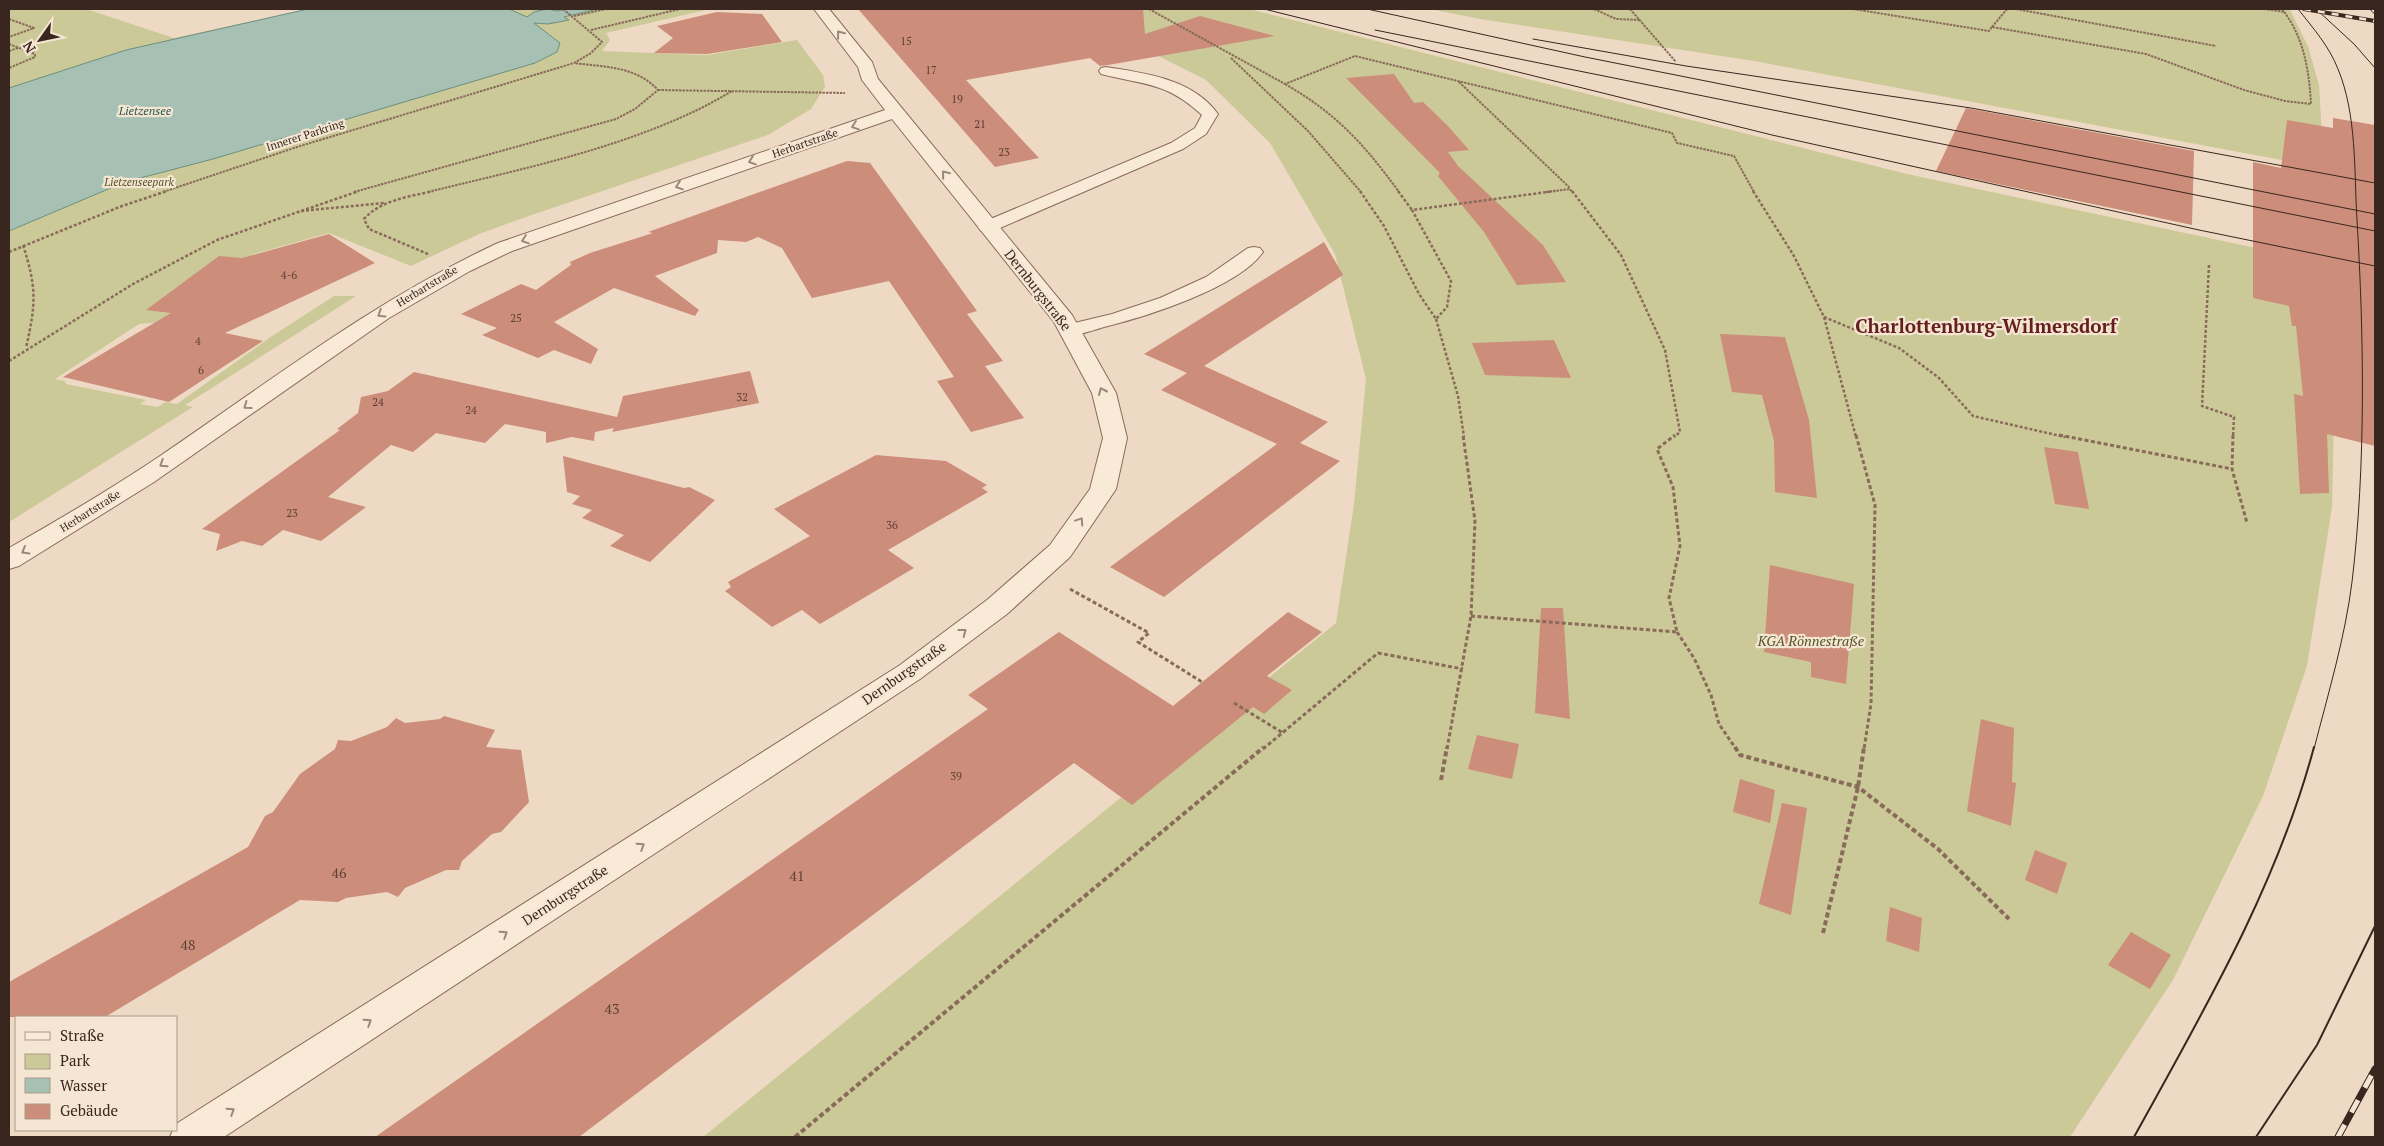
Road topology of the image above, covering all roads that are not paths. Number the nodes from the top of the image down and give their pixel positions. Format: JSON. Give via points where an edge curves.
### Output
{"nodes":[{"id":1,"x":821,"y":9,"type":"edge"},
{"id":2,"x":1106,"y":71,"type":"dead end"},
{"id":3,"x":896,"y":112,"type":"junction"},
{"id":4,"x":987,"y":227,"type":"junction"},
{"id":5,"x":1254,"y":252,"type":"dead end"},
{"id":6,"x":1069,"y":330,"type":"junction"},
{"id":7,"x":9,"y":560,"type":"edge"},
{"id":8,"x":190,"y":1137,"type":"edge"}],
"edges":[{"from":3,"to":1,"type":"street","name":"Dernburgstraße","one_way":true,"via":[[870,80],[866,66]]},
{"from":2,"to":4,"type":"lane","via":[[1162,80],[1198,102],[1210,114],[1201,131],[1177,146]]},
{"from":4,"to":3,"type":"street","name":"Dernburgstraße","one_way":true},
{"from":3,"to":7,"type":"street","name":"Herbartstraße","one_way":true,"via":[[514,244],[457,268],[327,348],[180,453]]},
{"from":4,"to":6,"type":"street","name":"Dernburgstraße"},
{"from":5,"to":6,"type":"lane","via":[[1234,269],[1163,304]]},
{"from":8,"to":6,"type":"street","name":"Dernburgstraße","one_way":true,"via":[[910,672],[997,607],[1060,551],[1103,489],[1115,438],[1104,393]]}]}
